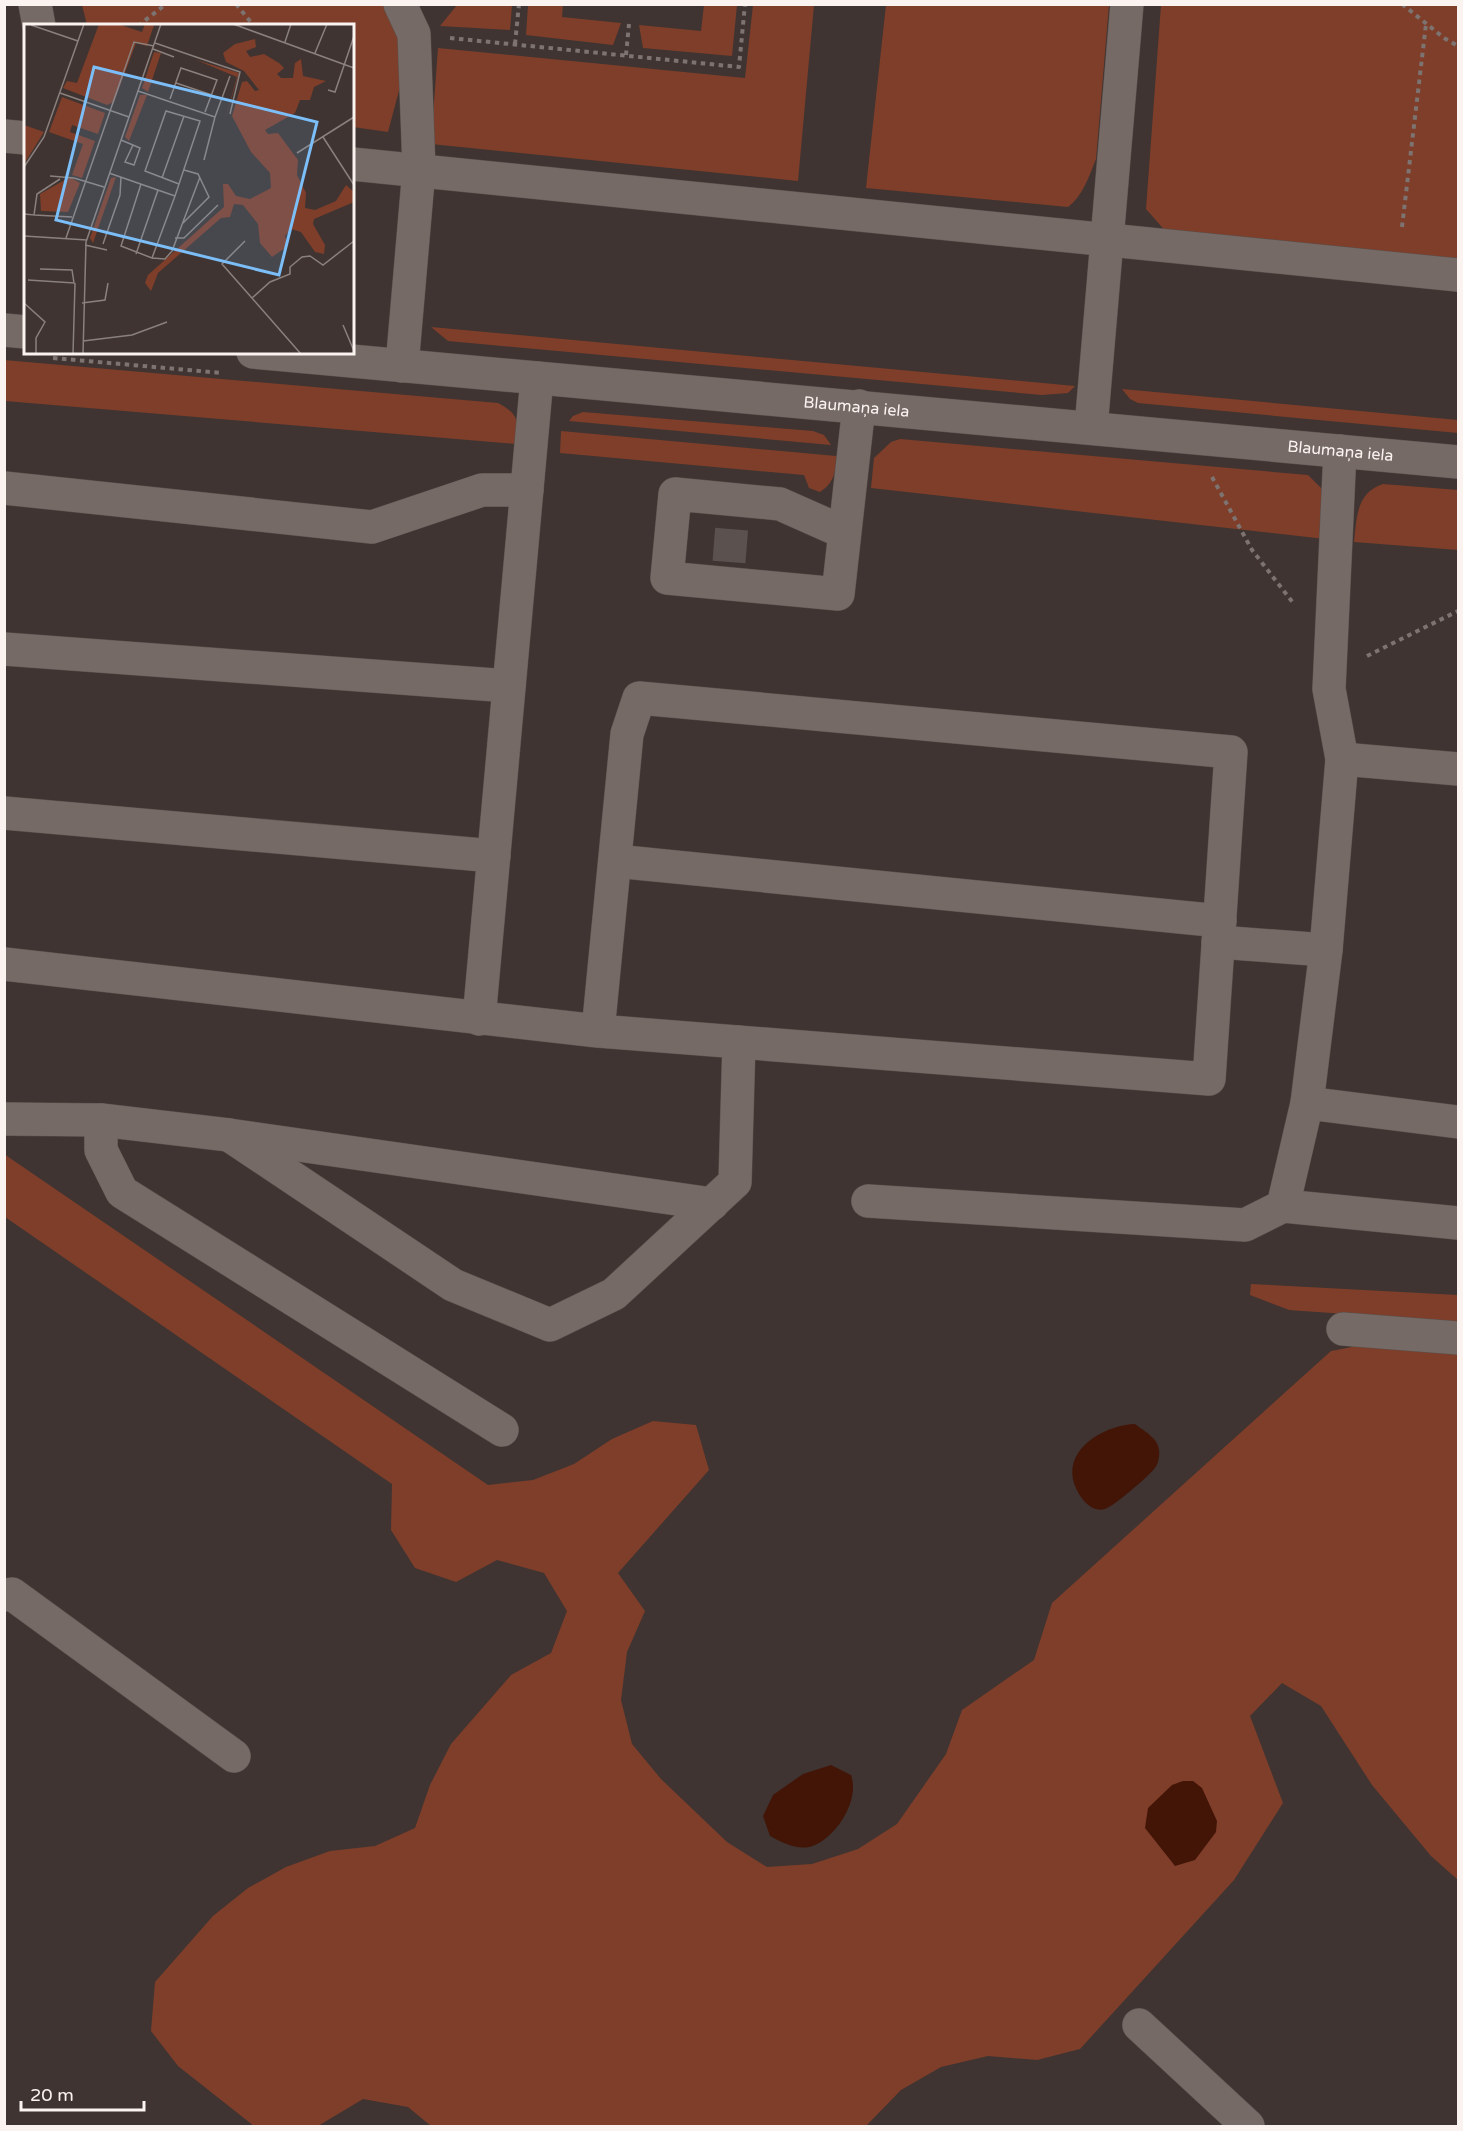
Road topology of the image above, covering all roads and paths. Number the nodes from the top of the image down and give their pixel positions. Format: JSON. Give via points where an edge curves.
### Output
{"nodes":[{"id":1,"x":35,"y":4,"type":"edge"},
{"id":2,"x":166,"y":4,"type":"edge"},
{"id":3,"x":236,"y":4,"type":"edge"},
{"id":4,"x":400,"y":4,"type":"edge"},
{"id":5,"x":519,"y":4,"type":"edge"},
{"id":6,"x":745,"y":4,"type":"edge"},
{"id":7,"x":1127,"y":4,"type":"edge"},
{"id":8,"x":1402,"y":4,"type":"edge"},
{"id":9,"x":39,"y":24,"type":"edge"},
{"id":10,"x":141,"y":24,"type":"edge"},
{"id":11,"x":252,"y":24,"type":"edge"},
{"id":12,"x":629,"y":24,"type":"dead end"},
{"id":13,"x":1426,"y":24,"type":"junction"},
{"id":14,"x":440,"y":37,"type":"dead end"},
{"id":15,"x":514,"y":44,"type":"junction"},
{"id":16,"x":1458,"y":46,"type":"edge"},
{"id":17,"x":626,"y":55,"type":"junction"},
{"id":18,"x":4,"y":136,"type":"edge"},
{"id":19,"x":24,"y":138,"type":"edge"},
{"id":20,"x":354,"y":164,"type":"edge"},
{"id":21,"x":419,"y":169,"type":"junction"},
{"id":22,"x":1402,"y":227,"type":"dead end"},
{"id":23,"x":1108,"y":240,"type":"junction"},
{"id":24,"x":1458,"y":275,"type":"edge"},
{"id":25,"x":4,"y":330,"type":"edge"},
{"id":26,"x":24,"y":332,"type":"edge"},
{"id":27,"x":274,"y":354,"type":"edge"},
{"id":28,"x":402,"y":366,"type":"junction"},
{"id":29,"x":537,"y":378,"type":"junction"},
{"id":30,"x":859,"y":406,"type":"junction"},
{"id":31,"x":1091,"y":428,"type":"junction"},
{"id":32,"x":1340,"y":451,"type":"junction"},
{"id":33,"x":1458,"y":462,"type":"edge"},
{"id":34,"x":1208,"y":471,"type":"dead end"},
{"id":35,"x":4,"y":488,"type":"edge"},
{"id":36,"x":527,"y":490,"type":"junction"},
{"id":37,"x":843,"y":532,"type":"junction"},
{"id":38,"x":1300,"y":611,"type":"dead end"},
{"id":39,"x":1458,"y":611,"type":"edge"},
{"id":40,"x":4,"y":649,"type":"edge"},
{"id":41,"x":1330,"y":674,"type":"junction"},
{"id":42,"x":509,"y":686,"type":"junction"},
{"id":43,"x":1342,"y":759,"type":"junction"},
{"id":44,"x":1458,"y":769,"type":"edge"},
{"id":45,"x":4,"y":813,"type":"edge"},
{"id":46,"x":494,"y":856,"type":"junction"},
{"id":47,"x":615,"y":861,"type":"junction"},
{"id":48,"x":1219,"y":932,"type":"junction"},
{"id":49,"x":1326,"y":950,"type":"junction"},
{"id":50,"x":4,"y":964,"type":"edge"},
{"id":51,"x":479,"y":1019,"type":"junction"},
{"id":52,"x":598,"y":1030,"type":"junction"},
{"id":53,"x":739,"y":1042,"type":"junction"},
{"id":54,"x":1307,"y":1103,"type":"junction"},
{"id":55,"x":4,"y":1119,"type":"edge"},
{"id":56,"x":102,"y":1120,"type":"junction"},
{"id":57,"x":1458,"y":1122,"type":"edge"},
{"id":58,"x":229,"y":1135,"type":"junction"},
{"id":59,"x":868,"y":1201,"type":"dead end"},
{"id":60,"x":712,"y":1204,"type":"junction"},
{"id":61,"x":1283,"y":1206,"type":"junction"},
{"id":62,"x":1458,"y":1223,"type":"edge"},
{"id":63,"x":1343,"y":1329,"type":"dead end"},
{"id":64,"x":1458,"y":1338,"type":"edge"},
{"id":65,"x":502,"y":1430,"type":"dead end"},
{"id":66,"x":4,"y":1595,"type":"edge"},
{"id":67,"x":234,"y":1756,"type":"dead end"},
{"id":68,"x":1139,"y":2025,"type":"dead end"},
{"id":69,"x":1248,"y":2127,"type":"edge"}],
"edges":[{"from":1,"to":9,"type":"street"},
{"from":2,"to":10,"type":"path"},
{"from":3,"to":11,"type":"path"},
{"from":4,"to":21,"type":"street","via":[[414,34]]},
{"from":5,"to":15,"type":"path"},
{"from":6,"to":17,"type":"path","via":[[739,67]]},
{"from":7,"to":23,"type":"street"},
{"from":8,"to":13,"type":"path"},
{"from":12,"to":17,"type":"path"},
{"from":13,"to":16,"type":"path"},
{"from":13,"to":22,"type":"path"},
{"from":14,"to":15,"type":"path"},
{"from":15,"to":17,"type":"path"},
{"from":18,"to":19,"type":"street"},
{"from":20,"to":21,"type":"street"},
{"from":21,"to":23,"type":"street"},
{"from":21,"to":28,"type":"street"},
{"from":23,"to":24,"type":"street"},
{"from":23,"to":31,"type":"street"},
{"from":25,"to":26,"type":"street"},
{"from":27,"to":28,"type":"street","name":"Blaumaņa iela"},
{"from":28,"to":29,"type":"street","name":"Blaumaņa iela"},
{"from":29,"to":30,"type":"street","name":"Blaumaņa iela"},
{"from":29,"to":36,"type":"street"},
{"from":30,"to":31,"type":"street","name":"Blaumaņa iela"},
{"from":30,"to":37,"type":"street"},
{"from":31,"to":32,"type":"street","name":"Blaumaņa iela"},
{"from":32,"to":33,"type":"street","name":"Blaumaņa iela"},
{"from":32,"to":41,"type":"street"},
{"from":34,"to":38,"type":"path","via":[[1252,550]]},
{"from":35,"to":36,"type":"street","via":[[372,527],[482,490]]},
{"from":36,"to":42,"type":"street"},
{"from":37,"to":37,"type":"street","via":[[780,504],[733,512],[675,494],[667,578],[728,573],[838,594]]},
{"from":39,"to":41,"type":"path"},
{"from":40,"to":42,"type":"street"},
{"from":41,"to":43,"type":"street","via":[[1329,689]]},
{"from":42,"to":46,"type":"street"},
{"from":43,"to":44,"type":"street"},
{"from":43,"to":49,"type":"street"},
{"from":45,"to":46,"type":"street"},
{"from":46,"to":51,"type":"street"},
{"from":47,"to":48,"type":"street"},
{"from":47,"to":48,"type":"street","via":[[627,734],[639,699],[1231,752]]},
{"from":47,"to":52,"type":"street"},
{"from":48,"to":49,"type":"street"},
{"from":48,"to":53,"type":"street","via":[[1209,1079]]},
{"from":49,"to":54,"type":"street"},
{"from":50,"to":51,"type":"street"},
{"from":51,"to":52,"type":"street"},
{"from":52,"to":53,"type":"street"},
{"from":53,"to":60,"type":"street","via":[[735,1182]]},
{"from":54,"to":57,"type":"street"},
{"from":54,"to":61,"type":"street"},
{"from":55,"to":56,"type":"street"},
{"from":56,"to":58,"type":"street"},
{"from":56,"to":65,"type":"street","via":[[100,1150],[122,1192]]},
{"from":58,"to":60,"type":"street"},
{"from":58,"to":60,"type":"street","via":[[453,1285],[550,1325],[614,1294]]},
{"from":59,"to":61,"type":"street","via":[[1245,1225]]},
{"from":61,"to":62,"type":"street"},
{"from":63,"to":64,"type":"street"},
{"from":66,"to":67,"type":"street","via":[[12,1594]]},
{"from":68,"to":69,"type":"street"}]}
